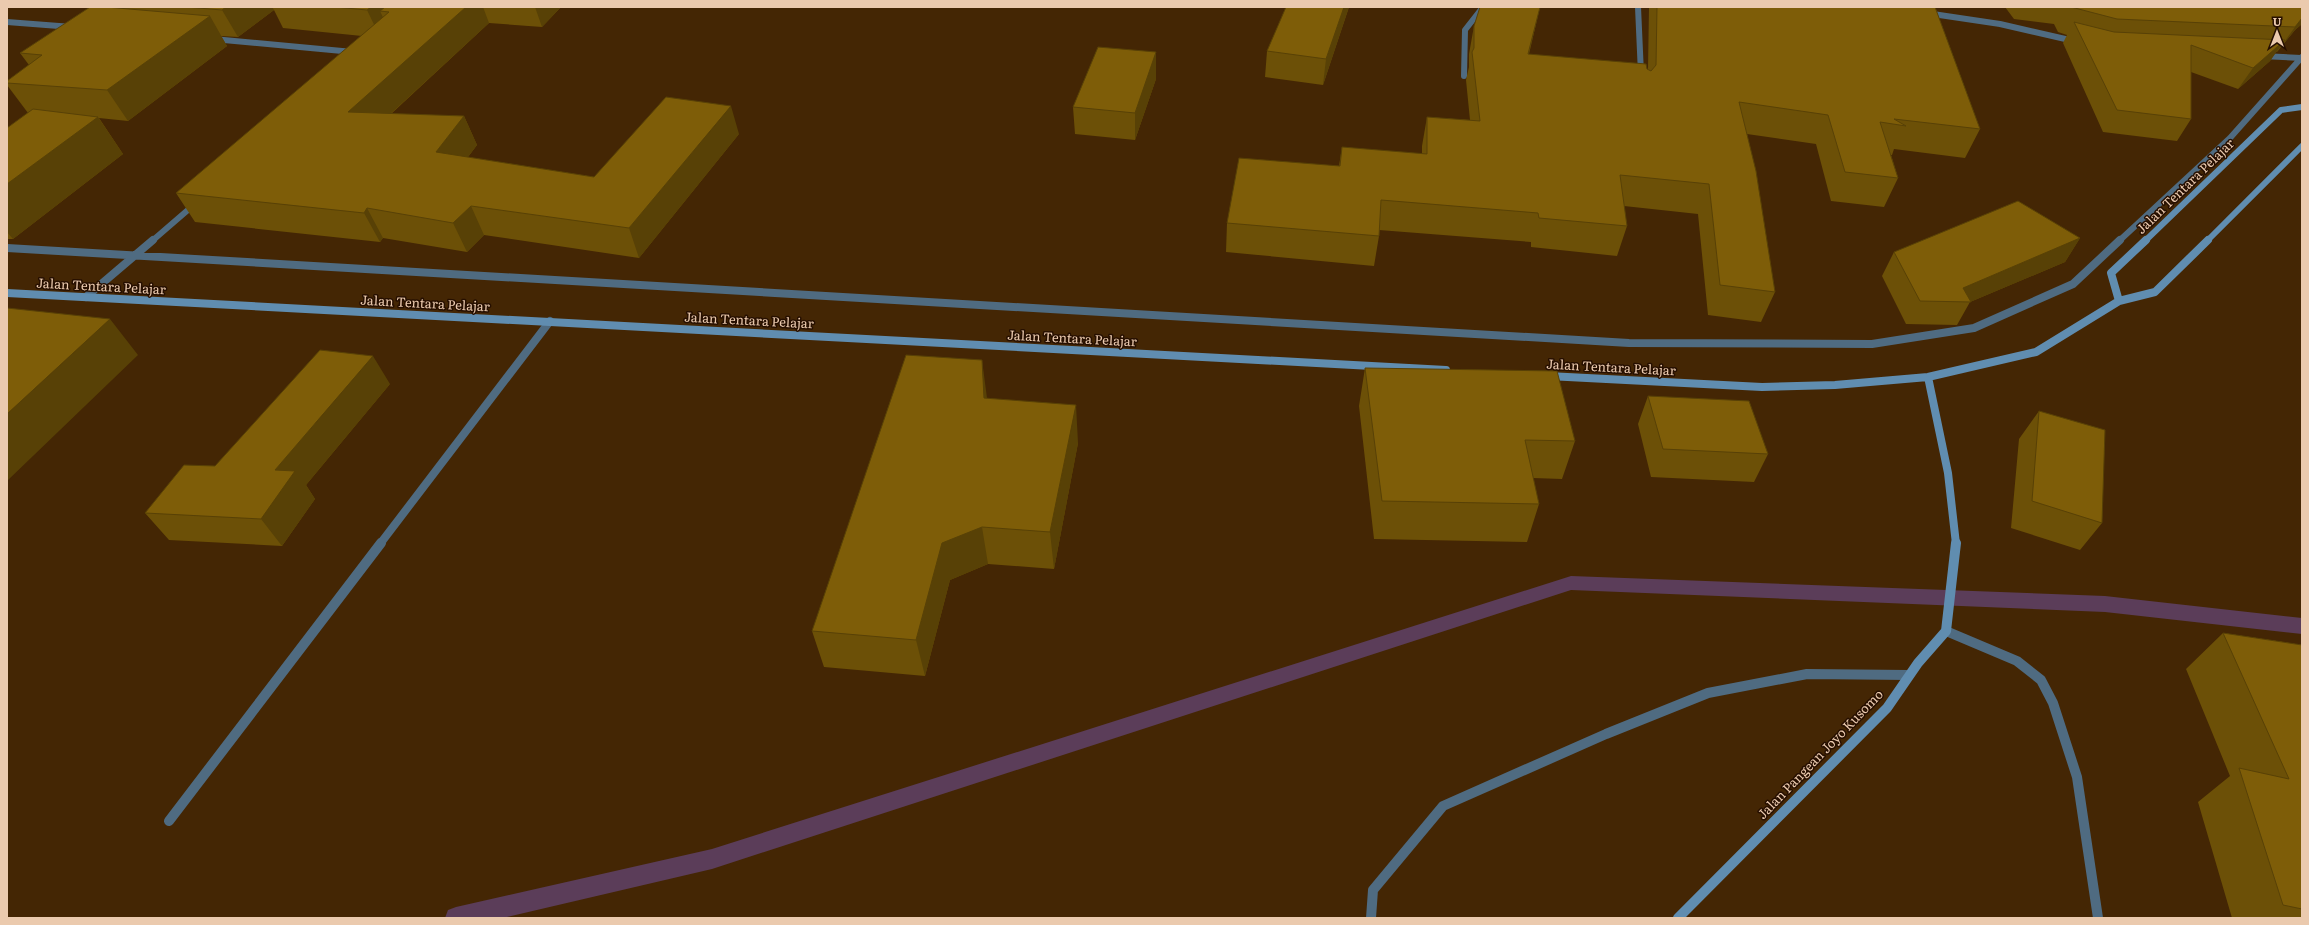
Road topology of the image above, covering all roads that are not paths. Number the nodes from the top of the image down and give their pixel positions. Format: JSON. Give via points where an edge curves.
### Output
{"nodes":[{"id":1,"x":1483,"y":7,"type":"edge"},
{"id":2,"x":1638,"y":7,"type":"edge"},
{"id":3,"x":1920,"y":12,"type":"edge"},
{"id":4,"x":7,"y":22,"type":"edge"},
{"id":5,"x":82,"y":28,"type":"edge"},
{"id":6,"x":208,"y":39,"type":"dead end"},
{"id":7,"x":2080,"y":43,"type":"edge"},
{"id":8,"x":358,"y":53,"type":"edge"},
{"id":9,"x":2254,"y":56,"type":"edge"},
{"id":10,"x":2302,"y":58,"type":"edge"},
{"id":11,"x":1464,"y":76,"type":"dead end"},
{"id":12,"x":1641,"y":81,"type":"edge"},
{"id":13,"x":2302,"y":107,"type":"edge"},
{"id":14,"x":2302,"y":146,"type":"edge"},
{"id":15,"x":202,"y":198,"type":"edge"},
{"id":16,"x":7,"y":248,"type":"edge"},
{"id":17,"x":137,"y":255,"type":"junction"},
{"id":18,"x":7,"y":293,"type":"edge"},
{"id":19,"x":86,"y":297,"type":"junction"},
{"id":20,"x":2118,"y":301,"type":"junction"},
{"id":21,"x":550,"y":321,"type":"junction"},
{"id":22,"x":1456,"y":371,"type":"edge"},
{"id":23,"x":1536,"y":375,"type":"edge"},
{"id":24,"x":1928,"y":377,"type":"junction"},
{"id":25,"x":1946,"y":631,"type":"junction"},
{"id":26,"x":1909,"y":675,"type":"junction"},
{"id":27,"x":169,"y":821,"type":"dead end"},
{"id":28,"x":1371,"y":918,"type":"edge"},
{"id":29,"x":1678,"y":918,"type":"edge"},
{"id":30,"x":2098,"y":918,"type":"edge"}],
"edges":[{"from":1,"to":11,"type":"street","via":[[1465,30]]},
{"from":2,"to":12,"type":"street"},
{"from":3,"to":7,"type":"street","via":[[1958,16],[2020,28]]},
{"from":4,"to":5,"type":"street"},
{"from":6,"to":8,"type":"street"},
{"from":9,"to":10,"type":"street"},
{"from":10,"to":17,"type":"street","via":[[2230,138],[2073,284],[1974,328],[1872,344],[1629,343]]},
{"from":13,"to":20,"type":"main road","name":"Jalan Tentara Pelajar","via":[[2281,110],[2111,273]]},
{"from":14,"to":20,"type":"main road","name":"Jalan Tentara Pelajar","via":[[2155,292]]},
{"from":15,"to":17,"type":"street"},
{"from":16,"to":17,"type":"street"},
{"from":17,"to":19,"type":"street"},
{"from":18,"to":19,"type":"main road","name":"Jalan Tentara Pelajar"},
{"from":19,"to":21,"type":"main road","name":"Jalan Tentara Pelajar"},
{"from":20,"to":24,"type":"main road","name":"Jalan Tentara Pelajar","via":[[2036,352]]},
{"from":21,"to":22,"type":"main road","name":"Jalan Tentara Pelajar"},
{"from":21,"to":27,"type":"street"},
{"from":23,"to":24,"type":"main road","name":"Jalan Tentara Pelajar","via":[[1762,387],[1835,385]]},
{"from":24,"to":25,"type":"main road","via":[[1948,473],[1956,545]]},
{"from":25,"to":26,"type":"main road","name":"Jalan Pangean Joyo Kusomo"},
{"from":25,"to":30,"type":"street","via":[[2017,661],[2041,680],[2053,703],[2077,777]]},
{"from":26,"to":28,"type":"street","via":[[1807,674],[1708,693],[1606,734],[1443,806],[1373,890]]},
{"from":26,"to":29,"type":"main road","name":"Jalan Pangean Joyo Kusomo","via":[[1887,708]]}]}
